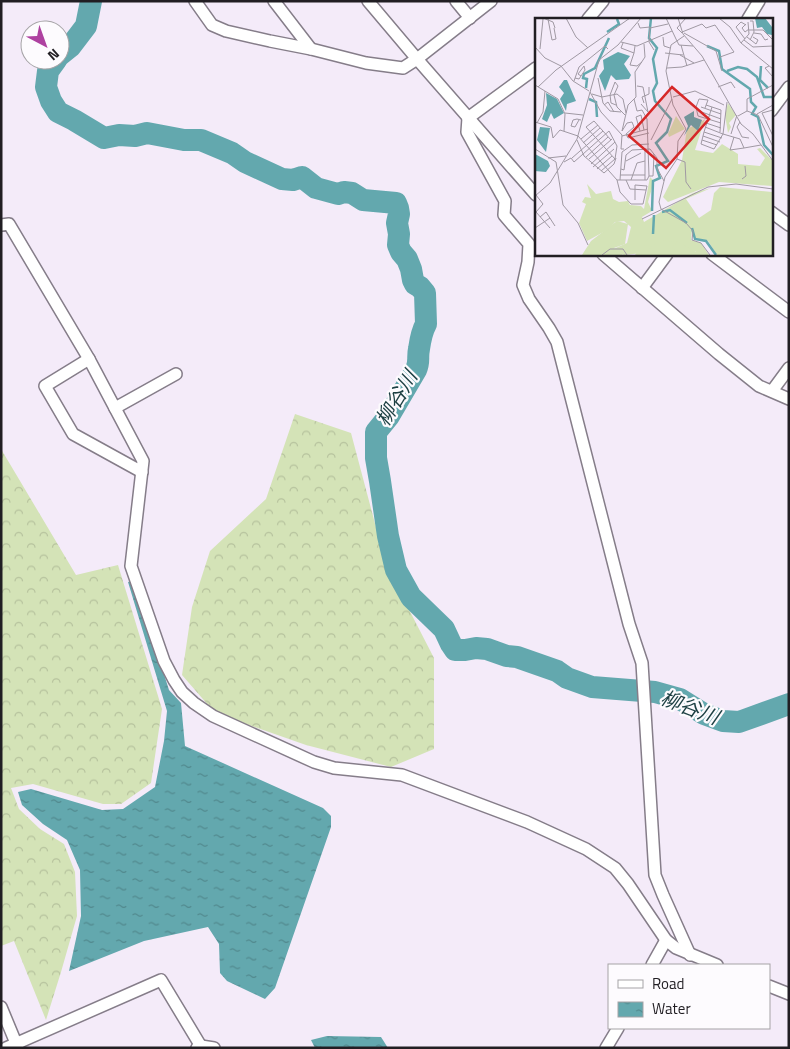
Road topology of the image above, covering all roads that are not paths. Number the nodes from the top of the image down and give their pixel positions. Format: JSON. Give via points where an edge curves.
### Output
{"nodes":[{"id":1,"x":195,"y":1,"type":"edge"},
{"id":2,"x":274,"y":1,"type":"edge"},
{"id":3,"x":368,"y":1,"type":"edge"},
{"id":4,"x":456,"y":1,"type":"edge"},
{"id":5,"x":491,"y":1,"type":"edge"},
{"id":6,"x":604,"y":1,"type":"edge"},
{"id":7,"x":759,"y":1,"type":"edge"},
{"id":8,"x":470,"y":18,"type":"junction"},
{"id":9,"x":589,"y":18,"type":"edge"},
{"id":10,"x":749,"y":18,"type":"edge"},
{"id":11,"x":312,"y":49,"type":"junction"},
{"id":12,"x":417,"y":59,"type":"junction"},
{"id":13,"x":532,"y":71,"type":"edge"},
{"id":14,"x":789,"y":87,"type":"edge"},
{"id":15,"x":772,"y":110,"type":"edge"},
{"id":16,"x":468,"y":118,"type":"junction"},
{"id":17,"x":535,"y":194,"type":"edge"},
{"id":18,"x":772,"y":213,"type":"edge"},
{"id":19,"x":1,"y":225,"type":"edge"},
{"id":20,"x":789,"y":225,"type":"edge"},
{"id":21,"x":604,"y":255,"type":"edge"},
{"id":22,"x":667,"y":255,"type":"edge"},
{"id":23,"x":713,"y":255,"type":"edge"},
{"id":24,"x":642,"y":288,"type":"junction"},
{"id":25,"x":789,"y":312,"type":"edge"},
{"id":26,"x":90,"y":359,"type":"junction"},
{"id":27,"x":789,"y":368,"type":"edge"},
{"id":28,"x":176,"y":374,"type":"dead end"},
{"id":29,"x":772,"y":391,"type":"junction"},
{"id":30,"x":789,"y":399,"type":"edge"},
{"id":31,"x":115,"y":408,"type":"junction"},
{"id":32,"x":142,"y":472,"type":"junction"},
{"id":33,"x":666,"y":940,"type":"junction"},
{"id":34,"x":690,"y":954,"type":"junction"},
{"id":35,"x":653,"y":964,"type":"edge"},
{"id":36,"x":715,"y":964,"type":"edge"},
{"id":37,"x":770,"y":986,"type":"edge"},
{"id":38,"x":789,"y":994,"type":"edge"},
{"id":39,"x":1,"y":1007,"type":"edge"},
{"id":40,"x":617,"y":1029,"type":"edge"},
{"id":41,"x":13,"y":1046,"type":"edge"},
{"id":42,"x":200,"y":1047,"type":"edge"},
{"id":43,"x":214,"y":1048,"type":"edge"},
{"id":44,"x":606,"y":1048,"type":"edge"}],
"edges":[{"from":1,"to":11,"type":"street","via":[[212,25],[226,31]]},
{"from":2,"to":11,"type":"street"},
{"from":3,"to":12,"type":"street"},
{"from":4,"to":8,"type":"street"},
{"from":5,"to":8,"type":"street"},
{"from":6,"to":9,"type":"street"},
{"from":7,"to":10,"type":"street"},
{"from":8,"to":12,"type":"street"},
{"from":11,"to":12,"type":"street","via":[[366,63],[403,68]]},
{"from":12,"to":16,"type":"street"},
{"from":13,"to":16,"type":"street"},
{"from":14,"to":15,"type":"street"},
{"from":16,"to":17,"type":"street"},
{"from":16,"to":34,"type":"street","via":[[467,132],[505,201],[504,214],[529,244],[523,285],[557,342],[629,624],[642,663],[655,874]]},
{"from":18,"to":20,"type":"street"},
{"from":19,"to":26,"type":"street","via":[[9,224]]},
{"from":21,"to":24,"type":"street"},
{"from":22,"to":24,"type":"street"},
{"from":23,"to":25,"type":"street"},
{"from":24,"to":29,"type":"street","via":[[759,386]]},
{"from":26,"to":31,"type":"street"},
{"from":26,"to":32,"type":"street","via":[[45,386],[73,434]]},
{"from":27,"to":29,"type":"street"},
{"from":28,"to":31,"type":"street"},
{"from":29,"to":30,"type":"street"},
{"from":31,"to":32,"type":"street","via":[[143,461]]},
{"from":32,"to":33,"type":"street","via":[[131,566],[164,661],[182,692],[194,703],[213,716],[314,762],[334,768],[402,776],[527,822],[586,849],[615,868]]},
{"from":33,"to":34,"type":"street"},
{"from":33,"to":35,"type":"street"},
{"from":34,"to":36,"type":"street"},
{"from":37,"to":38,"type":"street"},
{"from":39,"to":41,"type":"street"},
{"from":40,"to":44,"type":"street"},
{"from":41,"to":42,"type":"street","via":[[161,980]]},
{"from":42,"to":43,"type":"street"}]}
